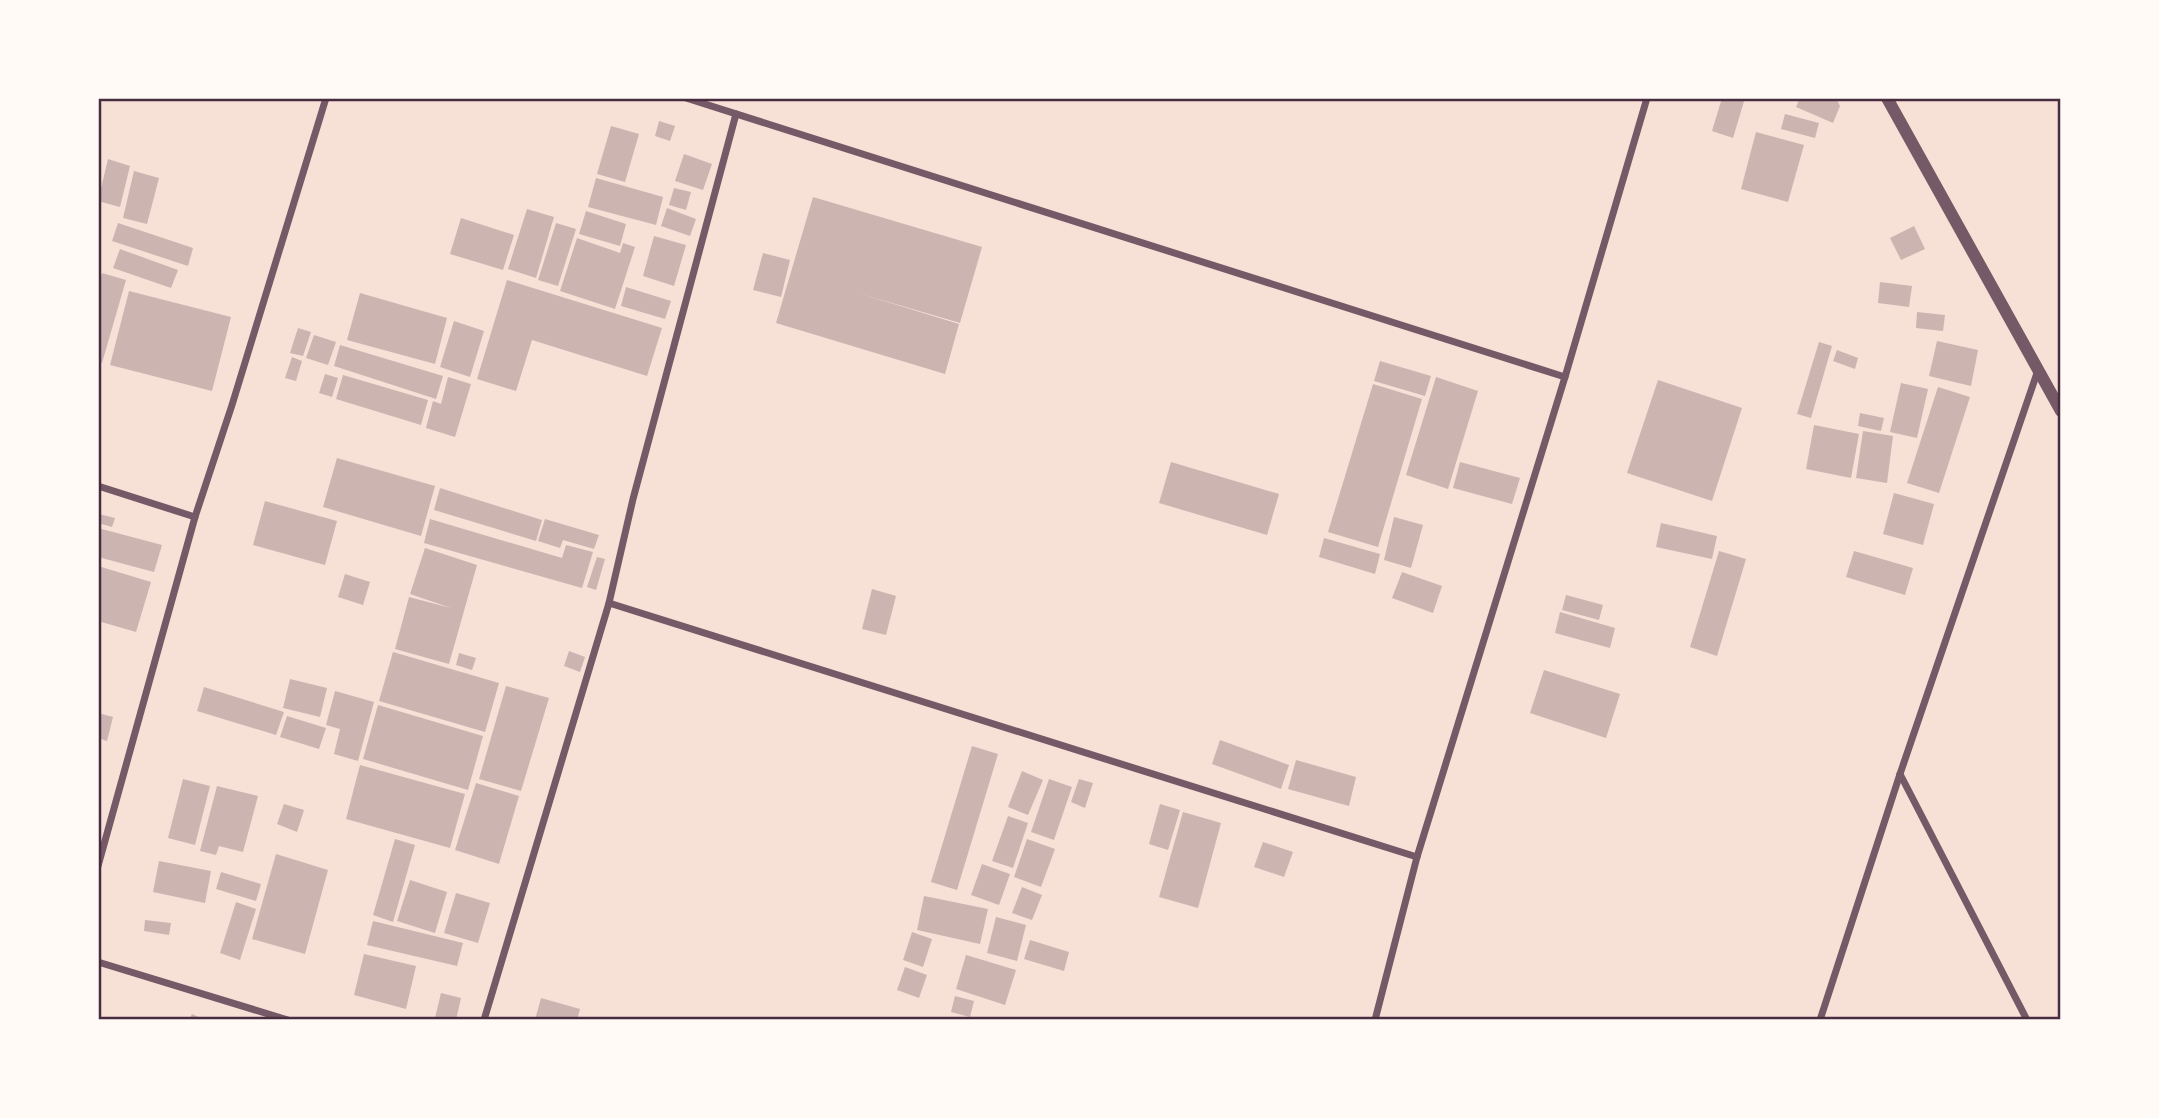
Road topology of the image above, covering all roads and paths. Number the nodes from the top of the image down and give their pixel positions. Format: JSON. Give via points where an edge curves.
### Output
{"nodes":[{"id":1,"x":326,"y":98,"type":"edge"},
{"id":2,"x":686,"y":98,"type":"edge"},
{"id":3,"x":1647,"y":98,"type":"edge"},
{"id":4,"x":1887,"y":98,"type":"edge"},
{"id":5,"x":736,"y":114,"type":"junction"},
{"id":6,"x":2038,"y":370,"type":"junction"},
{"id":7,"x":1565,"y":377,"type":"junction"},
{"id":8,"x":2061,"y":411,"type":"edge"},
{"id":9,"x":98,"y":486,"type":"edge"},
{"id":10,"x":195,"y":517,"type":"junction"},
{"id":11,"x":609,"y":603,"type":"junction"},
{"id":12,"x":1900,"y":774,"type":"junction"},
{"id":13,"x":1417,"y":857,"type":"junction"},
{"id":14,"x":98,"y":866,"type":"edge"},
{"id":15,"x":98,"y":962,"type":"edge"},
{"id":16,"x":288,"y":1020,"type":"edge"},
{"id":17,"x":484,"y":1020,"type":"edge"},
{"id":18,"x":1375,"y":1020,"type":"edge"},
{"id":19,"x":1820,"y":1020,"type":"edge"},
{"id":20,"x":2027,"y":1020,"type":"edge"}],
"edges":[{"from":1,"to":10,"type":"street"},
{"from":2,"to":5,"type":"street"},
{"from":3,"to":7,"type":"street"},
{"from":4,"to":6,"type":"street"},
{"from":5,"to":7,"type":"street"},
{"from":5,"to":11,"type":"street"},
{"from":6,"to":8,"type":"street"},
{"from":6,"to":12,"type":"street"},
{"from":7,"to":13,"type":"street"},
{"from":9,"to":10,"type":"street"},
{"from":10,"to":14,"type":"street"},
{"from":11,"to":13,"type":"street"},
{"from":11,"to":17,"type":"street"},
{"from":12,"to":19,"type":"street"},
{"from":12,"to":20,"type":"street"},
{"from":13,"to":18,"type":"street"},
{"from":15,"to":16,"type":"street"}]}
